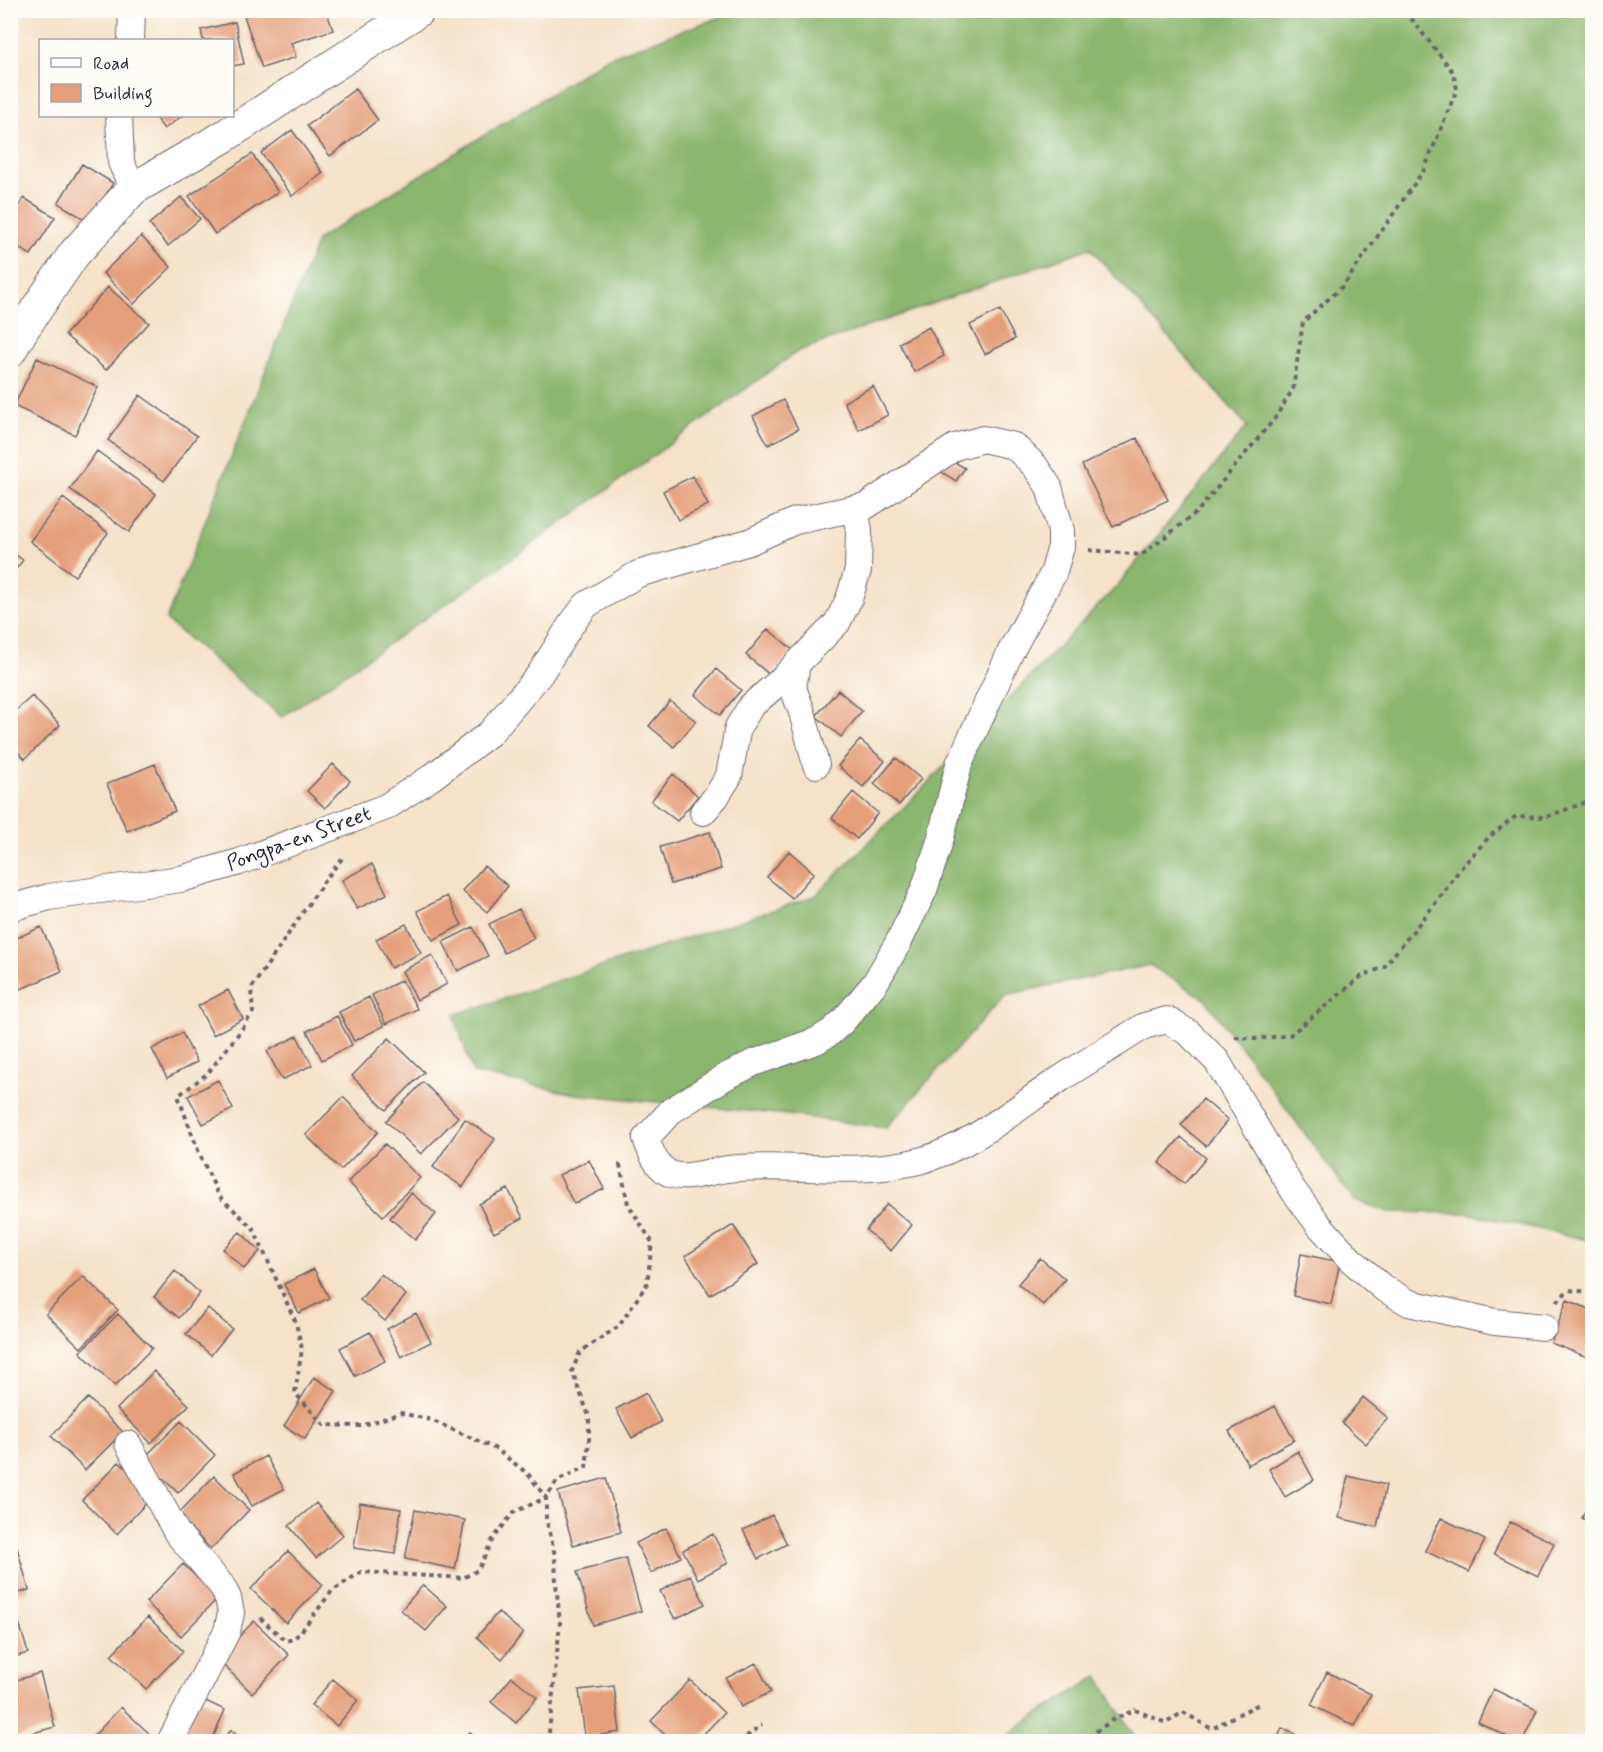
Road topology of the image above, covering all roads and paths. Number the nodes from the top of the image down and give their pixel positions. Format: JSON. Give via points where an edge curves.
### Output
{"nodes":[{"id":1,"x":132,"y":10,"type":"edge"},
{"id":2,"x":419,"y":10,"type":"edge"},
{"id":3,"x":1409,"y":10,"type":"edge"},
{"id":4,"x":131,"y":39,"type":"edge"},
{"id":5,"x":119,"y":117,"type":"edge"},
{"id":6,"x":133,"y":189,"type":"junction"},
{"id":7,"x":10,"y":351,"type":"edge"},
{"id":8,"x":855,"y":510,"type":"junction"},
{"id":9,"x":1061,"y":531,"type":"junction"},
{"id":10,"x":797,"y":663,"type":"junction"},
{"id":11,"x":816,"y":765,"type":"dead end"},
{"id":12,"x":1593,"y":800,"type":"edge"},
{"id":13,"x":703,"y":812,"type":"dead end"},
{"id":14,"x":346,"y":823,"type":"junction"},
{"id":15,"x":10,"y":908,"type":"edge"},
{"id":16,"x":1189,"y":1033,"type":"junction"},
{"id":17,"x":646,"y":1138,"type":"junction"},
{"id":18,"x":1593,"y":1292,"type":"edge"},
{"id":19,"x":1544,"y":1327,"type":"joint"},
{"id":20,"x":128,"y":1444,"type":"dead end"},
{"id":21,"x":546,"y":1498,"type":"junction"},
{"id":22,"x":231,"y":1612,"type":"junction"},
{"id":23,"x":1259,"y":1704,"type":"dead end"},
{"id":24,"x":762,"y":1725,"type":"dead end"},
{"id":25,"x":170,"y":1742,"type":"edge"},
{"id":26,"x":548,"y":1742,"type":"edge"},
{"id":27,"x":738,"y":1742,"type":"edge"},
{"id":28,"x":1081,"y":1742,"type":"edge"}],
"edges":[{"from":1,"to":4,"type":"street"},
{"from":2,"to":6,"type":"street","via":[[223,137]]},
{"from":3,"to":9,"type":"path","via":[[1453,72],[1457,89],[1424,170],[1343,286],[1303,322],[1293,389],[1275,418],[1197,512],[1142,555],[1090,551]]},
{"from":5,"to":6,"type":"street","via":[[121,162]]},
{"from":6,"to":7,"type":"street","via":[[74,254]]},
{"from":8,"to":9,"type":"street","name":"Pongpa-en Street","via":[[877,501],[955,447],[983,439],[1014,446],[1035,466],[1049,487]]},
{"from":8,"to":10,"type":"street","via":[[858,570],[849,599],[837,623]]},
{"from":8,"to":14,"type":"street","name":"Pongpa-en Street","via":[[795,520],[749,542],[638,574],[586,605],[540,674],[490,733],[386,807]]},
{"from":9,"to":17,"type":"street","via":[[1053,574],[1011,651],[959,764],[924,890],[874,983],[831,1032],[724,1077],[671,1111]]},
{"from":10,"to":11,"type":"street","via":[[793,688]]},
{"from":10,"to":13,"type":"street","via":[[746,713],[738,727],[729,776]]},
{"from":12,"to":16,"type":"path","via":[[1546,817],[1516,816],[1489,837],[1461,868],[1384,967],[1362,976],[1290,1035],[1256,1039]]},
{"from":14,"to":15,"type":"street","name":"Pongpa-en Street","via":[[181,879],[50,897]]},
{"from":14,"to":21,"type":"path","via":[[355,842],[251,989],[253,1012],[248,1021],[208,1073],[178,1096],[219,1196],[253,1228],[296,1323],[302,1349],[295,1393],[302,1401],[324,1425],[361,1426],[401,1413],[431,1420],[496,1449],[528,1474]]},
{"from":16,"to":17,"type":"street","via":[[1167,1020],[1144,1026],[947,1152],[917,1161],[812,1169],[736,1168],[689,1178],[661,1167]]},
{"from":16,"to":19,"type":"street","via":[[1217,1061],[1293,1190],[1319,1225],[1382,1287],[1409,1303],[1495,1322]]},
{"from":17,"to":21,"type":"path","via":[[620,1165],[628,1204],[652,1242],[647,1284],[620,1326],[580,1352],[573,1371],[589,1416],[586,1467],[557,1481]]},
{"from":18,"to":19,"type":"path","via":[[1568,1290]]},
{"from":20,"to":22,"type":"street","via":[[177,1533],[222,1586]]},
{"from":21,"to":22,"type":"path","via":[[514,1512],[493,1539],[478,1570],[463,1578],[361,1572],[332,1591],[299,1634],[289,1641],[253,1613]]},
{"from":21,"to":26,"type":"path","via":[[561,1623]]},
{"from":22,"to":25,"type":"street","via":[[227,1631]]},
{"from":23,"to":28,"type":"path","via":[[1212,1729],[1183,1712],[1166,1723],[1135,1710]]},
{"from":24,"to":27,"type":"path"}]}
